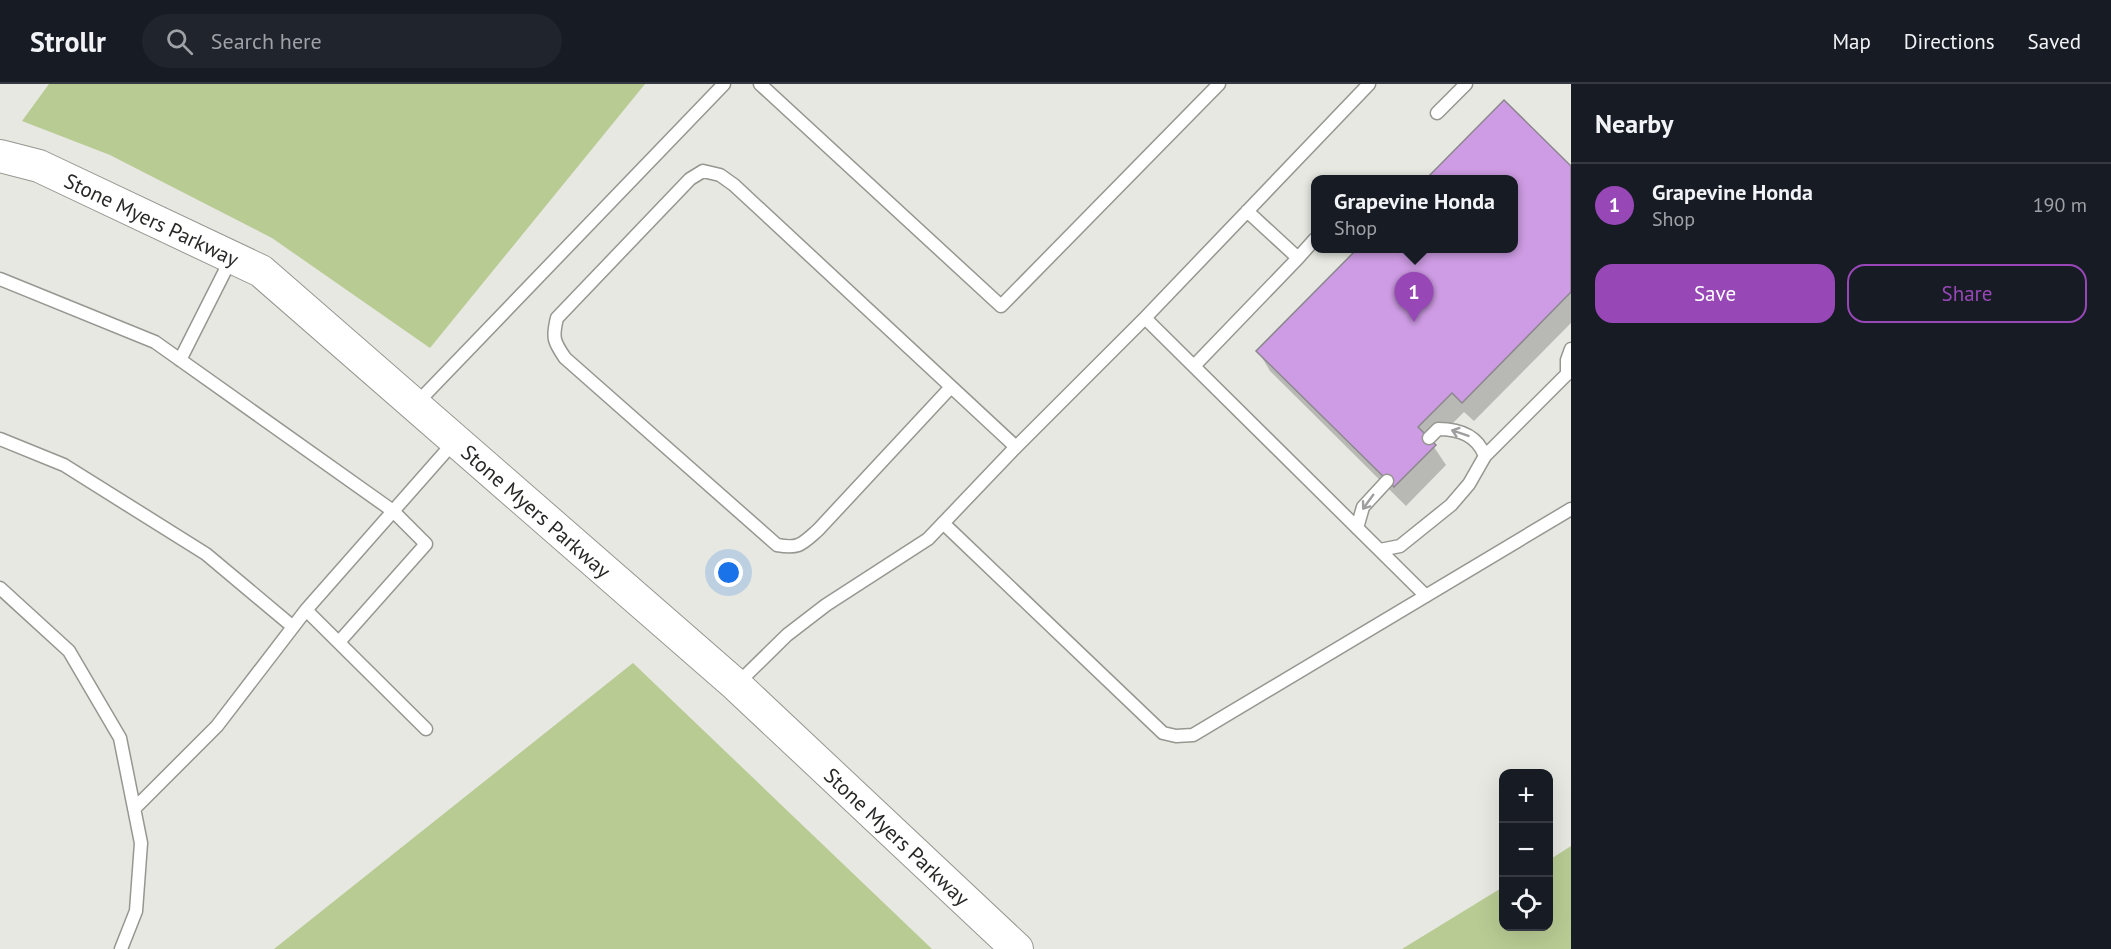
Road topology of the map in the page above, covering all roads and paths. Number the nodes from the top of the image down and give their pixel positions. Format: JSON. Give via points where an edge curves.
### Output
{"nodes":[{"id":1,"x":724,"y":84,"type":"edge"},
{"id":2,"x":760,"y":84,"type":"edge"},
{"id":3,"x":1219,"y":84,"type":"edge"},
{"id":4,"x":1369,"y":84,"type":"edge"},
{"id":5,"x":1466,"y":84,"type":"edge"},
{"id":6,"x":1437,"y":113,"type":"dead end"},
{"id":7,"x":0,"y":156,"type":"edge"},
{"id":8,"x":1247,"y":211,"type":"junction"},
{"id":9,"x":1311,"y":243,"type":"edge"},
{"id":10,"x":232,"y":258,"type":"junction"},
{"id":11,"x":1298,"y":258,"type":"junction"},
{"id":12,"x":0,"y":279,"type":"edge"},
{"id":13,"x":1145,"y":318,"type":"junction"},
{"id":14,"x":1571,"y":349,"type":"edge"},
{"id":15,"x":180,"y":360,"type":"junction"},
{"id":16,"x":1194,"y":366,"type":"junction"},
{"id":17,"x":1569,"y":373,"type":"edge"},
{"id":18,"x":951,"y":387,"type":"junction"},
{"id":19,"x":414,"y":405,"type":"junction"},
{"id":20,"x":1429,"y":438,"type":"dead end"},
{"id":21,"x":0,"y":439,"type":"edge"},
{"id":22,"x":455,"y":441,"type":"junction"},
{"id":23,"x":1016,"y":447,"type":"junction"},
{"id":24,"x":1485,"y":456,"type":"junction"},
{"id":25,"x":1387,"y":480,"type":"dead end"},
{"id":26,"x":1571,"y":509,"type":"edge"},
{"id":27,"x":393,"y":511,"type":"junction"},
{"id":28,"x":943,"y":523,"type":"junction"},
{"id":29,"x":1357,"y":528,"type":"junction"},
{"id":30,"x":1380,"y":550,"type":"junction"},
{"id":31,"x":0,"y":588,"type":"edge"},
{"id":32,"x":1426,"y":596,"type":"junction"},
{"id":33,"x":306,"y":610,"type":"junction"},
{"id":34,"x":292,"y":626,"type":"junction"},
{"id":35,"x":339,"y":642,"type":"junction"},
{"id":36,"x":736,"y":685,"type":"junction"},
{"id":37,"x":426,"y":729,"type":"dead end"},
{"id":38,"x":134,"y":808,"type":"junction"},
{"id":39,"x":121,"y":949,"type":"edge"},
{"id":40,"x":1017,"y":949,"type":"edge"}],
"edges":[{"from":1,"to":19,"type":"lane"},
{"from":2,"to":3,"type":"lane","via":[[1001,306]]},
{"from":4,"to":8,"type":"lane"},
{"from":5,"to":6,"type":"lane"},
{"from":7,"to":10,"type":"street","name":"Stone Myers Parkway","via":[[39,166]]},
{"from":8,"to":11,"type":"lane"},
{"from":8,"to":13,"type":"lane"},
{"from":9,"to":11,"type":"lane"},
{"from":10,"to":15,"type":"lane"},
{"from":10,"to":19,"type":"street","name":"Stone Myers Parkway","via":[[261,272]]},
{"from":11,"to":16,"type":"lane"},
{"from":12,"to":15,"type":"lane","via":[[155,342]]},
{"from":13,"to":16,"type":"lane"},
{"from":13,"to":23,"type":"lane"},
{"from":14,"to":17,"type":"lane","via":[[1567,360]]},
{"from":15,"to":27,"type":"lane"},
{"from":16,"to":29,"type":"lane"},
{"from":17,"to":24,"type":"lane"},
{"from":18,"to":18,"type":"lane","via":[[734,185],[720,175],[703,171],[690,179],[557,318],[555,328],[554,342],[565,358],[777,545],[794,548],[818,530]]},
{"from":18,"to":23,"type":"lane"},
{"from":19,"to":22,"type":"street","name":"Stone Myers Parkway"},
{"from":24,"to":20,"type":"lane","one_way":true,"via":[[1481,445],[1467,433],[1438,429]]},
{"from":21,"to":34,"type":"lane","via":[[64,465],[206,554]]},
{"from":22,"to":27,"type":"lane"},
{"from":22,"to":36,"type":"street","name":"Stone Myers Parkway"},
{"from":23,"to":28,"type":"lane"},
{"from":24,"to":30,"type":"lane","via":[[1451,505],[1400,546]]},
{"from":25,"to":29,"type":"lane","one_way":true,"via":[[1363,507]]},
{"from":26,"to":32,"type":"lane"},
{"from":27,"to":33,"type":"lane"},
{"from":27,"to":35,"type":"lane","via":[[426,544]]},
{"from":28,"to":32,"type":"lane","via":[[1163,733],[1176,736],[1193,735]]},
{"from":28,"to":36,"type":"lane","via":[[928,539],[787,635]]},
{"from":29,"to":30,"type":"lane"},
{"from":30,"to":32,"type":"lane"},
{"from":31,"to":38,"type":"lane","via":[[69,651],[120,738]]},
{"from":33,"to":34,"type":"lane"},
{"from":33,"to":35,"type":"lane"},
{"from":34,"to":38,"type":"lane","via":[[217,726]]},
{"from":35,"to":37,"type":"lane"},
{"from":36,"to":40,"type":"street","name":"Stone Myers Parkway"},
{"from":38,"to":39,"type":"lane","via":[[141,843],[136,911]]}]}
